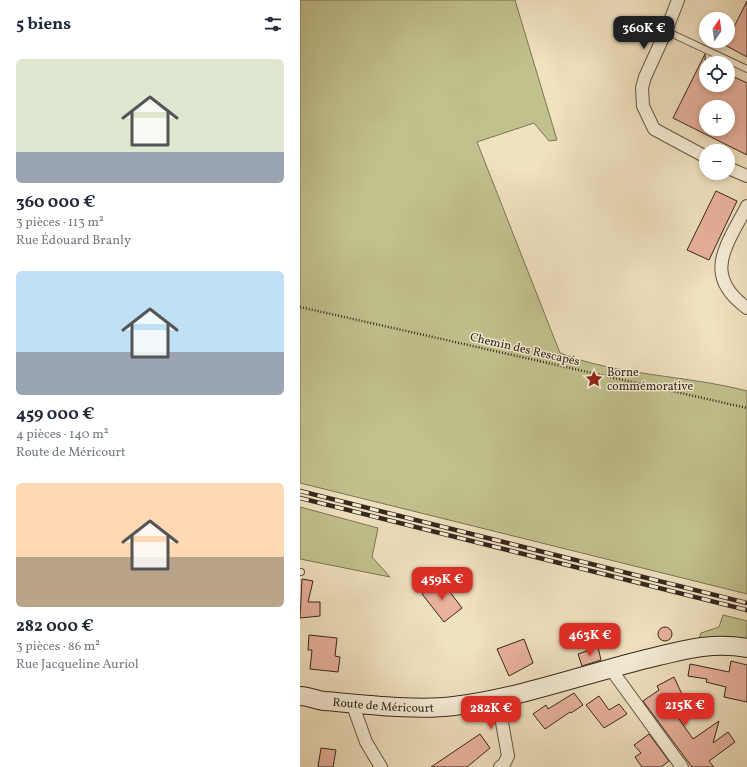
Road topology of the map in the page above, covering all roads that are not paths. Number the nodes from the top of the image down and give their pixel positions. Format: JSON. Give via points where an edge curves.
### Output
{"nodes":[{"id":1,"x":678,"y":0,"type":"edge"},
{"id":2,"x":666,"y":32,"type":"junction"},
{"id":3,"x":747,"y":69,"type":"edge"},
{"id":4,"x":699,"y":153,"type":"edge"},
{"id":5,"x":735,"y":171,"type":"edge"},
{"id":6,"x":747,"y":176,"type":"edge"},
{"id":7,"x":747,"y":206,"type":"edge"},
{"id":8,"x":747,"y":308,"type":"edge"},
{"id":9,"x":747,"y":648,"type":"edge"},
{"id":10,"x":610,"y":668,"type":"junction"},
{"id":11,"x":300,"y":696,"type":"edge"},
{"id":12,"x":498,"y":700,"type":"junction"},
{"id":13,"x":352,"y":703,"type":"junction"},
{"id":14,"x":381,"y":767,"type":"edge"},
{"id":15,"x":500,"y":767,"type":"edge"},
{"id":16,"x":682,"y":767,"type":"edge"}],
"edges":[{"from":1,"to":2,"type":"street"},
{"from":2,"to":3,"type":"lane"},
{"from":2,"to":4,"type":"street","via":[[645,77],[642,88],[643,106],[654,129]]},
{"from":5,"to":6,"type":"street"},
{"from":7,"to":8,"type":"street","via":[[724,251],[721,266],[722,280],[728,292]]},
{"from":9,"to":10,"type":"street","name":"Route de Méricourt","via":[[726,645],[697,647]]},
{"from":10,"to":12,"type":"street","name":"Route de Méricourt"},
{"from":10,"to":16,"type":"street"},
{"from":11,"to":13,"type":"street","name":"Route de Méricourt","via":[[320,701]]},
{"from":12,"to":13,"type":"street","name":"Route de Méricourt","via":[[452,707]]},
{"from":12,"to":15,"type":"street","via":[[508,756]]},
{"from":13,"to":14,"type":"street","via":[[366,742]]}]}
